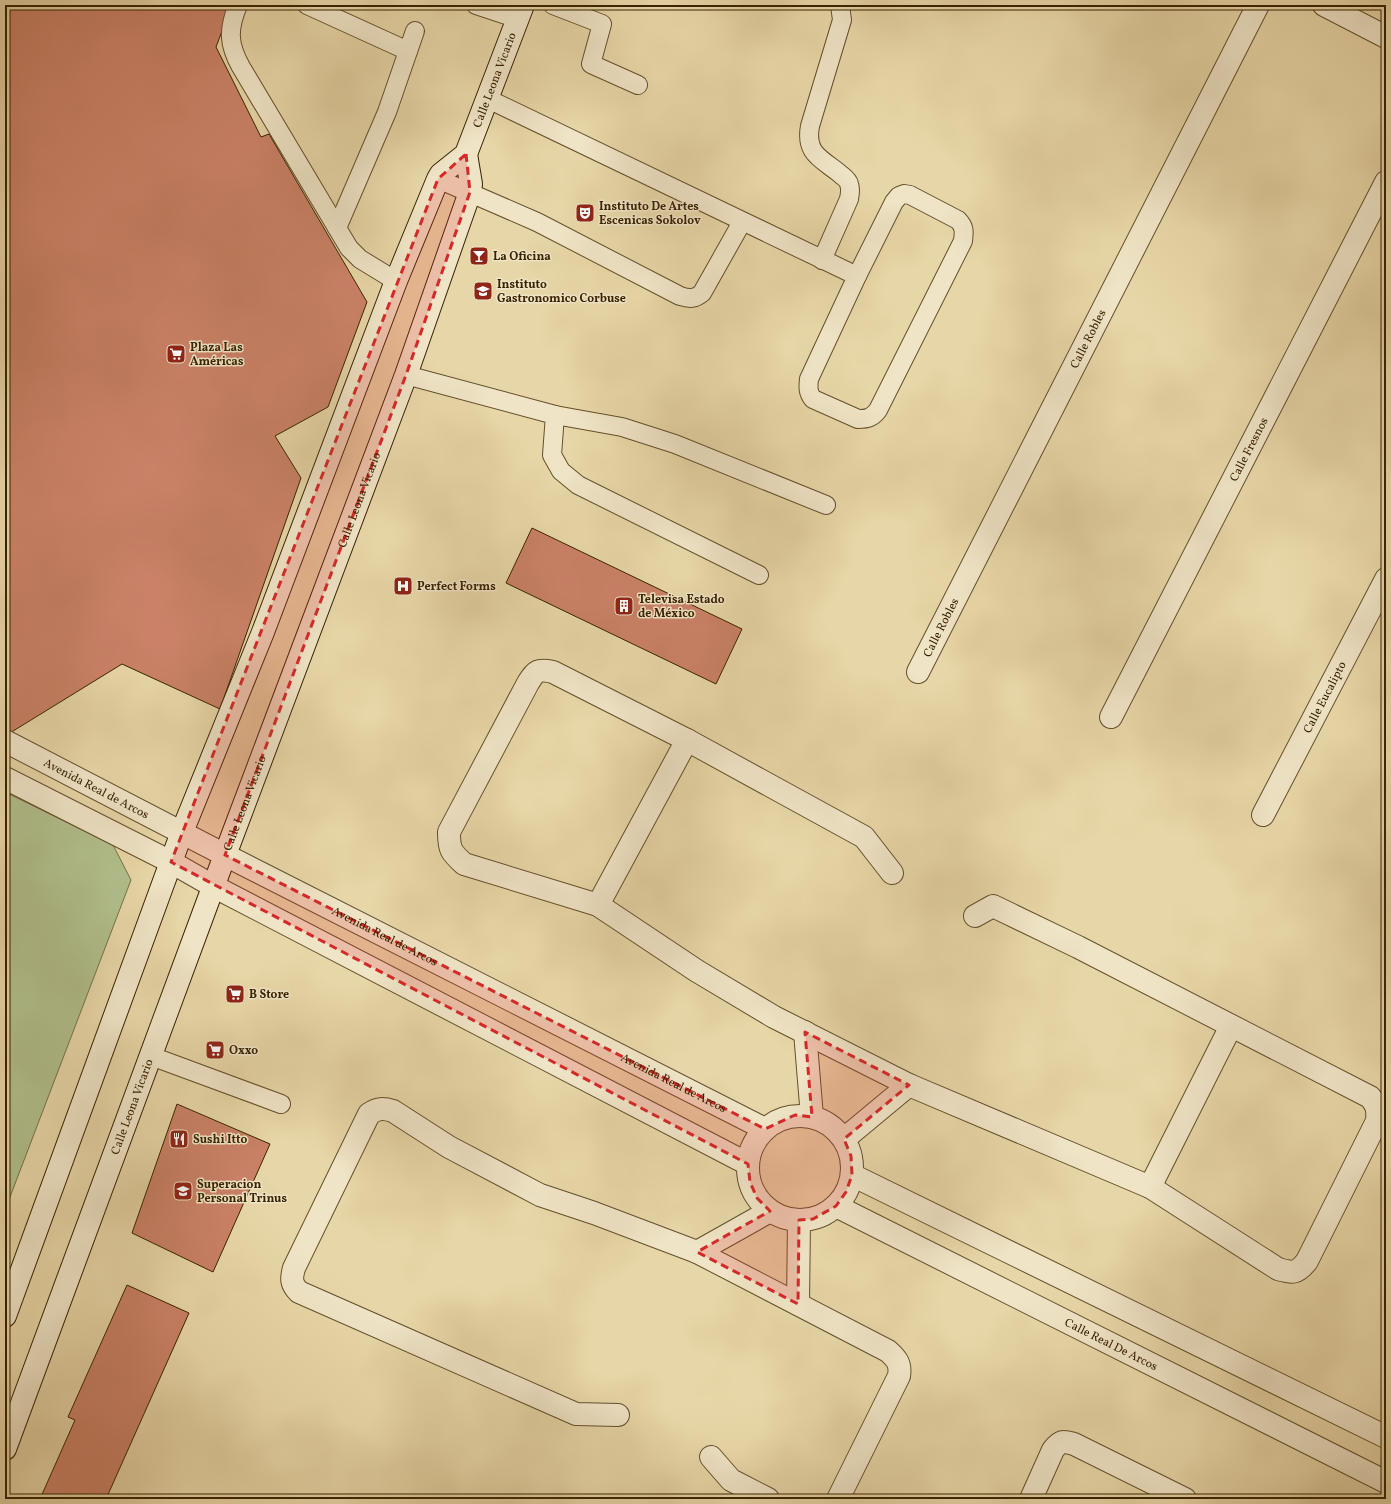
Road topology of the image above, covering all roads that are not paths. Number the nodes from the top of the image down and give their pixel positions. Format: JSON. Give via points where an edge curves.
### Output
{"nodes":[{"id":1,"x":238,"y":5,"type":"edge"},
{"id":2,"x":307,"y":5,"type":"edge"},
{"id":3,"x":476,"y":5,"type":"edge"},
{"id":4,"x":553,"y":5,"type":"edge"},
{"id":5,"x":840,"y":5,"type":"edge"},
{"id":6,"x":1258,"y":5,"type":"edge"},
{"id":7,"x":1324,"y":5,"type":"edge"},
{"id":8,"x":521,"y":12,"type":"edge"},
{"id":9,"x":415,"y":31,"type":"dead end"},
{"id":10,"x":1386,"y":37,"type":"edge"},
{"id":11,"x":408,"y":51,"type":"junction"},
{"id":12,"x":638,"y":85,"type":"dead end"},
{"id":13,"x":488,"y":99,"type":"junction"},
{"id":14,"x":466,"y":154,"type":"junction"},
{"id":15,"x":438,"y":179,"type":"junction"},
{"id":16,"x":1386,"y":182,"type":"edge"},
{"id":17,"x":470,"y":192,"type":"junction"},
{"id":18,"x":742,"y":222,"type":"junction"},
{"id":19,"x":337,"y":228,"type":"junction"},
{"id":20,"x":822,"y":260,"type":"junction"},
{"id":21,"x":857,"y":276,"type":"junction"},
{"id":22,"x":396,"y":281,"type":"junction"},
{"id":23,"x":406,"y":375,"type":"junction"},
{"id":24,"x":556,"y":415,"type":"junction"},
{"id":25,"x":826,"y":505,"type":"dead end"},
{"id":26,"x":759,"y":575,"type":"dead end"},
{"id":27,"x":1386,"y":579,"type":"edge"},
{"id":28,"x":918,"y":672,"type":"dead end"},
{"id":29,"x":1111,"y":717,"type":"dead end"},
{"id":30,"x":687,"y":740,"type":"junction"},
{"id":31,"x":5,"y":741,"type":"edge"},
{"id":32,"x":5,"y":778,"type":"edge"},
{"id":33,"x":1263,"y":816,"type":"dead end"},
{"id":34,"x":182,"y":832,"type":"junction"},
{"id":35,"x":225,"y":855,"type":"junction"},
{"id":36,"x":171,"y":862,"type":"junction"},
{"id":37,"x":892,"y":873,"type":"dead end"},
{"id":38,"x":213,"y":886,"type":"junction"},
{"id":39,"x":598,"y":905,"type":"junction"},
{"id":40,"x":975,"y":916,"type":"dead end"},
{"id":41,"x":1231,"y":1026,"type":"junction"},
{"id":42,"x":804,"y":1032,"type":"junction"},
{"id":43,"x":151,"y":1056,"type":"junction"},
{"id":44,"x":909,"y":1086,"type":"junction"},
{"id":45,"x":281,"y":1104,"type":"dead end"},
{"id":46,"x":812,"y":1117,"type":"junction"},
{"id":47,"x":765,"y":1129,"type":"junction"},
{"id":48,"x":844,"y":1139,"type":"junction"},
{"id":49,"x":748,"y":1164,"type":"junction"},
{"id":50,"x":852,"y":1176,"type":"junction"},
{"id":51,"x":1150,"y":1187,"type":"junction"},
{"id":52,"x":836,"y":1206,"type":"junction"},
{"id":53,"x":770,"y":1211,"type":"junction"},
{"id":54,"x":799,"y":1220,"type":"junction"},
{"id":55,"x":697,"y":1252,"type":"junction"},
{"id":56,"x":798,"y":1304,"type":"junction"},
{"id":57,"x":5,"y":1316,"type":"edge"},
{"id":58,"x":618,"y":1415,"type":"dead end"},
{"id":59,"x":1386,"y":1437,"type":"edge"},
{"id":60,"x":5,"y":1449,"type":"edge"},
{"id":61,"x":710,"y":1457,"type":"dead end"},
{"id":62,"x":1386,"y":1482,"type":"edge"},
{"id":63,"x":768,"y":1499,"type":"edge"},
{"id":64,"x":838,"y":1499,"type":"edge"},
{"id":65,"x":1031,"y":1499,"type":"edge"},
{"id":66,"x":1185,"y":1499,"type":"edge"}],
"edges":[{"from":1,"to":19,"type":"lane","via":[[231,21],[233,53]]},
{"from":2,"to":11,"type":"lane"},
{"from":3,"to":8,"type":"lane"},
{"from":4,"to":12,"type":"lane","via":[[602,24],[591,64]]},
{"from":5,"to":20,"type":"lane","via":[[842,20],[808,138],[815,154],[844,177],[851,190]]},
{"from":6,"to":28,"type":"street","name":"Calle Robles"},
{"from":7,"to":10,"type":"street"},
{"from":8,"to":13,"type":"street","name":"Calle Leona Vicario"},
{"from":9,"to":11,"type":"lane"},
{"from":11,"to":19,"type":"lane","via":[[387,112]]},
{"from":13,"to":14,"type":"street","name":"Calle Leona Vicario"},
{"from":13,"to":18,"type":"lane"},
{"from":14,"to":15,"type":"street","name":"Calle Leona Vicario"},
{"from":14,"to":17,"type":"street","name":"Calle Leona Vicario"},
{"from":15,"to":17,"type":"lane"},
{"from":15,"to":22,"type":"street","name":"Calle Leona Vicario"},
{"from":16,"to":29,"type":"street","name":"Calle Fresnos"},
{"from":17,"to":18,"type":"lane","via":[[537,222],[688,298],[696,298],[702,293]]},
{"from":17,"to":23,"type":"street","name":"Calle Leona Vicario"},
{"from":18,"to":20,"type":"lane"},
{"from":19,"to":22,"type":"lane","via":[[349,248],[360,259]]},
{"from":20,"to":21,"type":"lane"},
{"from":21,"to":21,"type":"lane","via":[[899,196],[910,195],[963,225],[963,241],[878,410],[873,417],[866,419],[858,419],[813,399],[808,388],[809,380]]},
{"from":22,"to":34,"type":"street","name":"Calle Leona Vicario","via":[[263,632]]},
{"from":23,"to":24,"type":"lane"},
{"from":23,"to":35,"type":"street","name":"Calle Leona Vicario"},
{"from":24,"to":25,"type":"lane","via":[[622,428],[675,444]]},
{"from":24,"to":26,"type":"lane","via":[[552,455],[561,470],[578,485]]},
{"from":27,"to":33,"type":"street","name":"Calle Eucalipto"},
{"from":30,"to":37,"type":"street","via":[[864,837]]},
{"from":30,"to":39,"type":"street"},
{"from":30,"to":39,"type":"street","via":[[553,672],[535,672],[528,682],[449,832],[449,846],[464,864]]},
{"from":31,"to":34,"type":"street","name":"Avenida Real de Arcos"},
{"from":32,"to":36,"type":"street"},
{"from":34,"to":35,"type":"street","name":"Avenida Real de Arcos"},
{"from":34,"to":36,"type":"street","name":"Calle Leona Vicario"},
{"from":35,"to":38,"type":"street","name":"Calle Leona Vicario"},
{"from":35,"to":47,"type":"street","name":"Avenida Real de Arcos"},
{"from":36,"to":38,"type":"street"},
{"from":36,"to":57,"type":"street","name":"Calle Leona Vicario"},
{"from":38,"to":43,"type":"street","name":"Calle Leona Vicario"},
{"from":38,"to":49,"type":"street"},
{"from":39,"to":42,"type":"street","via":[[697,971]]},
{"from":40,"to":41,"type":"street","via":[[993,906]]},
{"from":41,"to":51,"type":"street"},
{"from":41,"to":51,"type":"street","via":[[1370,1097],[1378,1110],[1377,1120],[1307,1262],[1300,1270],[1291,1273],[1278,1269]]},
{"from":42,"to":44,"type":"street"},
{"from":42,"to":46,"type":"street"},
{"from":43,"to":45,"type":"lane"},
{"from":43,"to":60,"type":"street","name":"Calle Leona Vicario"},
{"from":44,"to":48,"type":"street"},
{"from":44,"to":51,"type":"street"},
{"from":46,"to":47,"type":"street","via":[[795,1115],[779,1120]]},
{"from":46,"to":48,"type":"street","via":[[824,1121]]},
{"from":47,"to":49,"type":"street","via":[[753,1145]]},
{"from":48,"to":50,"type":"street","via":[[851,1156]]},
{"from":49,"to":53,"type":"street","via":[[750,1182],[758,1198]]},
{"from":50,"to":52,"type":"street","via":[[846,1192]]},
{"from":50,"to":59,"type":"street"},
{"from":52,"to":54,"type":"street","via":[[813,1219]]},
{"from":52,"to":62,"type":"street","name":"Calle Real De Arcos"},
{"from":53,"to":54,"type":"street","via":[[784,1218]]},
{"from":53,"to":55,"type":"street"},
{"from":54,"to":56,"type":"street"},
{"from":55,"to":56,"type":"street"},
{"from":55,"to":58,"type":"street","via":[[540,1195],[384,1108],[376,1109],[369,1114],[294,1268],[293,1286],[299,1292],[576,1414]]},
{"from":56,"to":64,"type":"street","via":[[888,1351],[897,1359],[900,1367],[899,1376]]},
{"from":61,"to":63,"type":"street","via":[[731,1480]]},
{"from":65,"to":66,"type":"street","via":[[1053,1450],[1064,1441]]}]}
